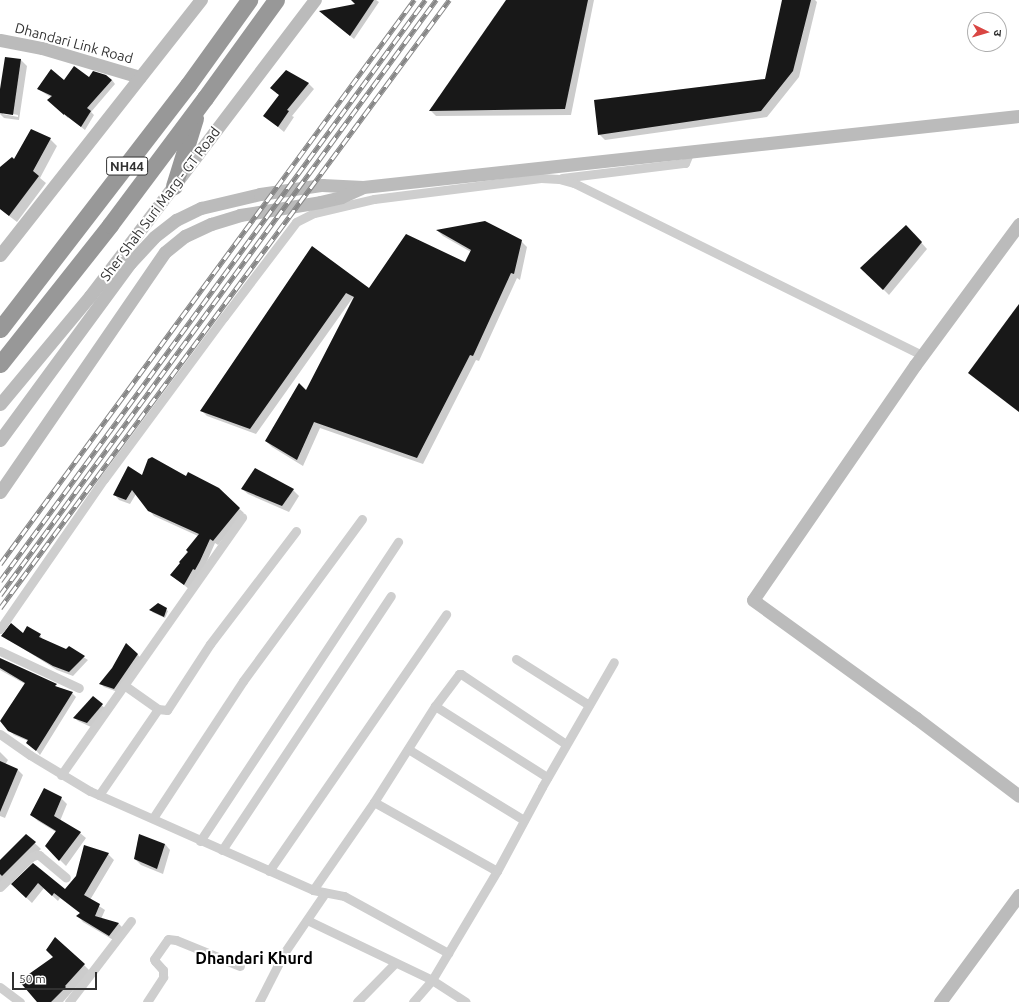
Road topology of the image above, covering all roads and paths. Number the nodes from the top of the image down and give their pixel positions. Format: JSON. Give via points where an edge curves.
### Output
{"nodes":[{"id":1,"x":201,"y":0,"type":"edge"},
{"id":2,"x":250,"y":0,"type":"edge"},
{"id":3,"x":276,"y":0,"type":"edge"},
{"id":4,"x":315,"y":0,"type":"edge"},
{"id":5,"x":0,"y":40,"type":"edge"},
{"id":6,"x":140,"y":77,"type":"junction"},
{"id":7,"x":199,"y":107,"type":"junction"},
{"id":8,"x":1019,"y":116,"type":"edge"},
{"id":9,"x":690,"y":151,"type":"junction"},
{"id":10,"x":559,"y":179,"type":"junction"},
{"id":11,"x":174,"y":186,"type":"junction"},
{"id":12,"x":363,"y":187,"type":"junction"},
{"id":13,"x":1017,"y":231,"type":"edge"},
{"id":14,"x":0,"y":255,"type":"edge"},
{"id":15,"x":0,"y":329,"type":"edge"},
{"id":16,"x":922,"y":355,"type":"junction"},
{"id":17,"x":0,"y":364,"type":"edge"},
{"id":18,"x":0,"y":404,"type":"edge"},
{"id":19,"x":0,"y":440,"type":"edge"},
{"id":20,"x":0,"y":492,"type":"edge"},
{"id":21,"x":242,"y":517,"type":"dead end"},
{"id":22,"x":362,"y":519,"type":"dead end"},
{"id":23,"x":296,"y":531,"type":"dead end"},
{"id":24,"x":398,"y":542,"type":"dead end"},
{"id":25,"x":392,"y":596,"type":"dead end"},
{"id":26,"x":446,"y":614,"type":"dead end"},
{"id":27,"x":0,"y":629,"type":"edge"},
{"id":28,"x":0,"y":651,"type":"edge"},
{"id":29,"x":516,"y":659,"type":"dead end"},
{"id":30,"x":614,"y":662,"type":"dead end"},
{"id":31,"x":124,"y":686,"type":"junction"},
{"id":32,"x":79,"y":688,"type":"dead end"},
{"id":33,"x":589,"y":705,"type":"junction"},
{"id":34,"x":435,"y":706,"type":"junction"},
{"id":35,"x":158,"y":709,"type":"junction"},
{"id":36,"x":0,"y":734,"type":"edge"},
{"id":37,"x":566,"y":744,"type":"junction"},
{"id":38,"x":408,"y":749,"type":"junction"},
{"id":39,"x":61,"y":775,"type":"junction"},
{"id":40,"x":548,"y":777,"type":"junction"},
{"id":41,"x":99,"y":795,"type":"junction"},
{"id":42,"x":1019,"y":796,"type":"edge"},
{"id":43,"x":374,"y":802,"type":"junction"},
{"id":44,"x":153,"y":818,"type":"junction"},
{"id":45,"x":524,"y":820,"type":"junction"},
{"id":46,"x":200,"y":841,"type":"junction"},
{"id":47,"x":222,"y":850,"type":"junction"},
{"id":48,"x":269,"y":871,"type":"junction"},
{"id":49,"x":497,"y":871,"type":"junction"},
{"id":50,"x":66,"y":878,"type":"dead end"},
{"id":51,"x":0,"y":887,"type":"edge"},
{"id":52,"x":313,"y":890,"type":"junction"},
{"id":53,"x":325,"y":893,"type":"junction"},
{"id":54,"x":1019,"y":895,"type":"edge"},
{"id":55,"x":307,"y":920,"type":"junction"},
{"id":56,"x":131,"y":921,"type":"dead end"},
{"id":57,"x":448,"y":953,"type":"junction"},
{"id":58,"x":395,"y":963,"type":"junction"},
{"id":59,"x":240,"y":966,"type":"dead end"},
{"id":60,"x":432,"y":980,"type":"junction"},
{"id":61,"x":0,"y":987,"type":"edge"},
{"id":62,"x":20,"y":1002,"type":"edge"},
{"id":63,"x":69,"y":1002,"type":"edge"},
{"id":64,"x":147,"y":1002,"type":"edge"},
{"id":65,"x":259,"y":1002,"type":"edge"},
{"id":66,"x":357,"y":1002,"type":"edge"},
{"id":67,"x":413,"y":1002,"type":"edge"},
{"id":68,"x":466,"y":1002,"type":"edge"},
{"id":69,"x":940,"y":1002,"type":"edge"}],
"edges":[{"from":1,"to":6,"type":"street"},
{"from":2,"to":15,"type":"highway","number":"NH44","via":[[188,85]]},
{"from":3,"to":7,"type":"highway","number":"NH44"},
{"from":4,"to":11,"type":"street","name":"Sher Shah Suri Marg - GT Road"},
{"from":5,"to":6,"type":"street","name":"Dhandari Link Road","via":[[42,48]]},
{"from":6,"to":14,"type":"street"},
{"from":7,"to":11,"type":"highway"},
{"from":7,"to":17,"type":"highway","name":"Sher Shah Suri Marg - GT Road","number":"NH44"},
{"from":8,"to":9,"type":"street"},
{"from":9,"to":10,"type":"street","via":[[685,163]]},
{"from":9,"to":12,"type":"street"},
{"from":10,"to":16,"type":"street","via":[[574,183]]},
{"from":10,"to":27,"type":"street","via":[[540,178],[374,199],[314,213],[296,222],[104,478]]},
{"from":11,"to":18,"type":"street","name":"Sher Shah Suri Marg - GT Road","via":[[90,296]]},
{"from":12,"to":19,"type":"street","via":[[322,185],[260,194],[201,208],[176,220],[154,237],[130,263]]},
{"from":12,"to":20,"type":"street","via":[[341,197],[240,215],[211,224],[185,236],[165,252]]},
{"from":13,"to":16,"type":"street"},
{"from":16,"to":42,"type":"street","via":[[753,600]]},
{"from":21,"to":31,"type":"street"},
{"from":22,"to":44,"type":"street","via":[[243,681]]},
{"from":23,"to":35,"type":"street","via":[[215,638],[167,710]]},
{"from":24,"to":46,"type":"street"},
{"from":25,"to":47,"type":"street"},
{"from":26,"to":48,"type":"street"},
{"from":28,"to":32,"type":"street"},
{"from":29,"to":33,"type":"street"},
{"from":30,"to":33,"type":"street"},
{"from":31,"to":35,"type":"street"},
{"from":31,"to":39,"type":"street"},
{"from":33,"to":37,"type":"street"},
{"from":34,"to":37,"type":"street","via":[[461,674]]},
{"from":34,"to":38,"type":"street"},
{"from":34,"to":40,"type":"street"},
{"from":35,"to":41,"type":"street"},
{"from":36,"to":39,"type":"street"},
{"from":37,"to":40,"type":"street"},
{"from":38,"to":43,"type":"street"},
{"from":38,"to":45,"type":"street"},
{"from":39,"to":41,"type":"street"},
{"from":40,"to":45,"type":"street"},
{"from":41,"to":44,"type":"street"},
{"from":43,"to":49,"type":"street"},
{"from":43,"to":52,"type":"street"},
{"from":44,"to":46,"type":"street"},
{"from":45,"to":49,"type":"street"},
{"from":46,"to":47,"type":"street"},
{"from":47,"to":48,"type":"street"},
{"from":48,"to":52,"type":"street"},
{"from":49,"to":57,"type":"street"},
{"from":50,"to":51,"type":"street","via":[[36,855]]},
{"from":52,"to":53,"type":"street"},
{"from":53,"to":55,"type":"street"},
{"from":53,"to":57,"type":"street","via":[[350,899]]},
{"from":54,"to":69,"type":"street"},
{"from":55,"to":58,"type":"street"},
{"from":55,"to":65,"type":"street","via":[[284,953]]},
{"from":56,"to":63,"type":"street"},
{"from":57,"to":60,"type":"street"},
{"from":58,"to":60,"type":"street"},
{"from":58,"to":66,"type":"street"},
{"from":59,"to":64,"type":"street","via":[[168,939],[154,959],[163,970],[163,977]]},
{"from":60,"to":67,"type":"street"},
{"from":60,"to":68,"type":"street"},
{"from":61,"to":62,"type":"street"}]}
